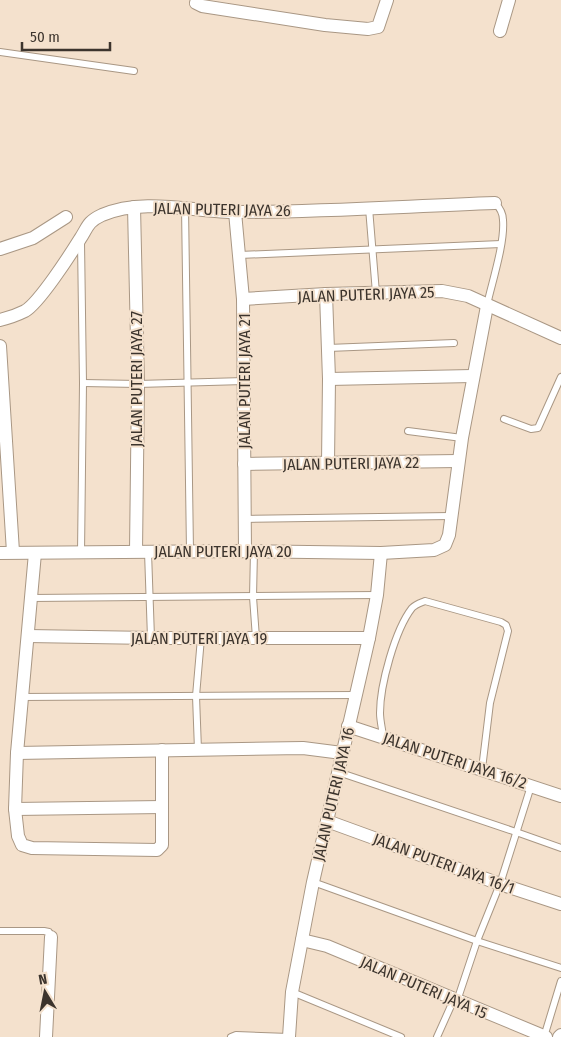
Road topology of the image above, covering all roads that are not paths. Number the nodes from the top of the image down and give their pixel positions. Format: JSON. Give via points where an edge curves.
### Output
{"nodes":[{"id":1,"x":196,"y":0,"type":"edge"},
{"id":2,"x":387,"y":0,"type":"edge"},
{"id":3,"x":509,"y":0,"type":"edge"},
{"id":4,"x":500,"y":31,"type":"dead end"},
{"id":5,"x":0,"y":52,"type":"edge"},
{"id":6,"x":134,"y":71,"type":"dead end"},
{"id":7,"x":495,"y":203,"type":"joint"},
{"id":8,"x":134,"y":207,"type":"junction"},
{"id":9,"x":185,"y":207,"type":"junction"},
{"id":10,"x":369,"y":208,"type":"junction"},
{"id":11,"x":235,"y":212,"type":"junction"},
{"id":12,"x":66,"y":217,"type":"dead end"},
{"id":13,"x":81,"y":238,"type":"junction"},
{"id":14,"x":501,"y":244,"type":"junction"},
{"id":15,"x":0,"y":249,"type":"edge"},
{"id":16,"x":372,"y":250,"type":"junction"},
{"id":17,"x":240,"y":255,"type":"junction"},
{"id":18,"x":376,"y":293,"type":"junction"},
{"id":19,"x":326,"y":294,"type":"junction"},
{"id":20,"x":243,"y":299,"type":"junction"},
{"id":21,"x":486,"y":306,"type":"junction"},
{"id":22,"x":0,"y":320,"type":"edge"},
{"id":23,"x":561,"y":338,"type":"edge"},
{"id":24,"x":454,"y":343,"type":"dead end"},
{"id":25,"x":0,"y":346,"type":"edge"},
{"id":26,"x":328,"y":348,"type":"junction"},
{"id":27,"x":472,"y":376,"type":"junction"},
{"id":28,"x":561,"y":377,"type":"edge"},
{"id":29,"x":329,"y":379,"type":"junction"},
{"id":30,"x":244,"y":381,"type":"junction"},
{"id":31,"x":83,"y":383,"type":"junction"},
{"id":32,"x":188,"y":383,"type":"junction"},
{"id":33,"x":138,"y":384,"type":"junction"},
{"id":34,"x":504,"y":419,"type":"dead end"},
{"id":35,"x":408,"y":431,"type":"dead end"},
{"id":36,"x":462,"y":438,"type":"junction"},
{"id":37,"x":4,"y":454,"type":"edge"},
{"id":38,"x":458,"y":461,"type":"junction"},
{"id":39,"x":328,"y":463,"type":"junction"},
{"id":40,"x":244,"y":464,"type":"junction"},
{"id":41,"x":451,"y":516,"type":"junction"},
{"id":42,"x":244,"y":519,"type":"junction"},
{"id":43,"x":142,"y":551,"type":"junction"},
{"id":44,"x":190,"y":551,"type":"junction"},
{"id":45,"x":249,"y":551,"type":"junction"},
{"id":46,"x":6,"y":552,"type":"edge"},
{"id":47,"x":34,"y":553,"type":"junction"},
{"id":48,"x":81,"y":553,"type":"junction"},
{"id":49,"x":381,"y":553,"type":"junction"},
{"id":50,"x":253,"y":596,"type":"junction"},
{"id":51,"x":377,"y":596,"type":"junction"},
{"id":52,"x":31,"y":598,"type":"junction"},
{"id":53,"x":149,"y":598,"type":"junction"},
{"id":54,"x":28,"y":636,"type":"junction"},
{"id":55,"x":151,"y":638,"type":"junction"},
{"id":56,"x":201,"y":638,"type":"junction"},
{"id":57,"x":256,"y":638,"type":"junction"},
{"id":58,"x":369,"y":638,"type":"junction"},
{"id":59,"x":356,"y":694,"type":"junction"},
{"id":60,"x":196,"y":696,"type":"junction"},
{"id":61,"x":21,"y":697,"type":"junction"},
{"id":62,"x":348,"y":726,"type":"junction"},
{"id":63,"x":383,"y":736,"type":"junction"},
{"id":64,"x":162,"y":750,"type":"junction"},
{"id":65,"x":198,"y":750,"type":"junction"},
{"id":66,"x":17,"y":752,"type":"junction"},
{"id":67,"x":342,"y":753,"type":"junction"},
{"id":68,"x":482,"y":770,"type":"junction"},
{"id":69,"x":338,"y":772,"type":"junction"},
{"id":70,"x":531,"y":786,"type":"junction"},
{"id":71,"x":560,"y":792,"type":"edge"},
{"id":72,"x":162,"y":806,"type":"junction"},
{"id":73,"x":15,"y":809,"type":"junction"},
{"id":74,"x":327,"y":821,"type":"junction"},
{"id":75,"x":516,"y":832,"type":"junction"},
{"id":76,"x":561,"y":848,"type":"edge"},
{"id":77,"x":313,"y":882,"type":"junction"},
{"id":78,"x":500,"y":884,"type":"junction"},
{"id":79,"x":561,"y":904,"type":"edge"},
{"id":80,"x":0,"y":931,"type":"edge"},
{"id":81,"x":51,"y":937,"type":"joint"},
{"id":82,"x":302,"y":940,"type":"junction"},
{"id":83,"x":477,"y":941,"type":"junction"},
{"id":84,"x":561,"y":968,"type":"edge"},
{"id":85,"x":561,"y":981,"type":"edge"},
{"id":86,"x":292,"y":992,"type":"junction"},
{"id":87,"x":455,"y":1000,"type":"junction"},
{"id":88,"x":46,"y":1037,"type":"edge"},
{"id":89,"x":231,"y":1037,"type":"edge"},
{"id":90,"x":289,"y":1037,"type":"edge"},
{"id":91,"x":401,"y":1037,"type":"edge"},
{"id":92,"x":437,"y":1037,"type":"edge"},
{"id":93,"x":545,"y":1037,"type":"edge"}],
"edges":[{"from":1,"to":2,"type":"street","via":[[202,6],[368,29],[378,27]]},
{"from":3,"to":4,"type":"street"},
{"from":5,"to":6,"type":"lane"},
{"from":7,"to":10,"type":"street","name":"JALAN PUTERI JAYA 26"},
{"from":7,"to":14,"type":"lane","via":[[501,209],[504,221]]},
{"from":8,"to":9,"type":"street","name":"JALAN PUTERI JAYA 26"},
{"from":8,"to":13,"type":"street","name":"JALAN PUTERI JAYA 26","via":[[103,215],[88,223]]},
{"from":8,"to":33,"type":"street","name":"JALAN PUTERI JAYA 27"},
{"from":9,"to":11,"type":"street","name":"JALAN PUTERI JAYA 26"},
{"from":9,"to":32,"type":"lane"},
{"from":10,"to":11,"type":"street","name":"JALAN PUTERI JAYA 26"},
{"from":10,"to":16,"type":"lane"},
{"from":11,"to":17,"type":"street","name":"JALAN PUTERI JAYA 21"},
{"from":12,"to":15,"type":"street","via":[[33,238]]},
{"from":13,"to":22,"type":"street","name":"JALAN PUTERI JAYA 26","via":[[27,310]]},
{"from":13,"to":31,"type":"lane"},
{"from":14,"to":16,"type":"lane"},
{"from":14,"to":21,"type":"lane"},
{"from":16,"to":17,"type":"lane"},
{"from":16,"to":18,"type":"lane"},
{"from":17,"to":20,"type":"street","name":"JALAN PUTERI JAYA 21"},
{"from":18,"to":19,"type":"street","name":"JALAN PUTERI JAYA 25"},
{"from":18,"to":21,"type":"street","name":"JALAN PUTERI JAYA 25","via":[[442,291],[468,296]]},
{"from":19,"to":20,"type":"street","name":"JALAN PUTERI JAYA 25"},
{"from":19,"to":26,"type":"street"},
{"from":20,"to":30,"type":"street","name":"JALAN PUTERI JAYA 21"},
{"from":21,"to":23,"type":"street","name":"JALAN PUTERI JAYA 25"},
{"from":21,"to":27,"type":"street"},
{"from":24,"to":26,"type":"lane"},
{"from":25,"to":37,"type":"street"},
{"from":26,"to":29,"type":"street"},
{"from":27,"to":29,"type":"street"},
{"from":27,"to":36,"type":"street"},
{"from":28,"to":34,"type":"lane","via":[[538,428],[530,429]]},
{"from":29,"to":39,"type":"street"},
{"from":30,"to":32,"type":"lane"},
{"from":30,"to":40,"type":"street","name":"JALAN PUTERI JAYA 21"},
{"from":31,"to":33,"type":"lane"},
{"from":31,"to":48,"type":"lane"},
{"from":32,"to":33,"type":"lane"},
{"from":32,"to":44,"type":"lane"},
{"from":33,"to":43,"type":"street","name":"JALAN PUTERI JAYA 27"},
{"from":35,"to":36,"type":"lane"},
{"from":36,"to":38,"type":"street"},
{"from":37,"to":46,"type":"street"},
{"from":38,"to":39,"type":"street","name":"JALAN PUTERI JAYA 22"},
{"from":38,"to":41,"type":"street"},
{"from":39,"to":40,"type":"street","name":"JALAN PUTERI JAYA 22"},
{"from":40,"to":42,"type":"street","name":"JALAN PUTERI JAYA 21"},
{"from":41,"to":42,"type":"lane"},
{"from":41,"to":49,"type":"street","name":"JALAN PUTERI JAYA 20","via":[[449,535],[444,545],[434,550]]},
{"from":42,"to":45,"type":"street","name":"JALAN PUTERI JAYA 21"},
{"from":43,"to":44,"type":"street","name":"JALAN PUTERI JAYA 20"},
{"from":43,"to":48,"type":"street","name":"JALAN PUTERI JAYA 20"},
{"from":43,"to":53,"type":"lane"},
{"from":44,"to":45,"type":"street","name":"JALAN PUTERI JAYA 20"},
{"from":45,"to":49,"type":"street","name":"JALAN PUTERI JAYA 20"},
{"from":45,"to":50,"type":"lane"},
{"from":46,"to":47,"type":"street","name":"JALAN PUTERI JAYA 20"},
{"from":47,"to":48,"type":"street","name":"JALAN PUTERI JAYA 20"},
{"from":47,"to":52,"type":"street"},
{"from":49,"to":51,"type":"street","name":"JALAN PUTERI JAYA 16"},
{"from":50,"to":51,"type":"lane"},
{"from":50,"to":53,"type":"lane"},
{"from":50,"to":57,"type":"lane"},
{"from":51,"to":58,"type":"street","name":"JALAN PUTERI JAYA 16"},
{"from":52,"to":53,"type":"lane"},
{"from":52,"to":54,"type":"street"},
{"from":53,"to":55,"type":"lane"},
{"from":54,"to":55,"type":"street","name":"JALAN PUTERI JAYA 19"},
{"from":54,"to":61,"type":"street"},
{"from":55,"to":56,"type":"street","name":"JALAN PUTERI JAYA 19"},
{"from":56,"to":57,"type":"street","name":"JALAN PUTERI JAYA 19"},
{"from":56,"to":60,"type":"lane"},
{"from":57,"to":58,"type":"street","name":"JALAN PUTERI JAYA 19"},
{"from":58,"to":59,"type":"street","name":"JALAN PUTERI JAYA 16"},
{"from":59,"to":60,"type":"lane"},
{"from":59,"to":62,"type":"street","name":"JALAN PUTERI JAYA 16"},
{"from":60,"to":61,"type":"lane"},
{"from":60,"to":65,"type":"lane"},
{"from":61,"to":66,"type":"street"},
{"from":62,"to":63,"type":"street","name":"JALAN PUTERI JAYA 16/2"},
{"from":62,"to":67,"type":"street","name":"JALAN PUTERI JAYA 16"},
{"from":63,"to":68,"type":"street","name":"JALAN PUTERI JAYA 16/2"},
{"from":63,"to":68,"type":"lane","via":[[380,714],[383,681],[400,631],[417,603],[426,601],[501,622],[508,630],[490,703]]},
{"from":64,"to":65,"type":"street"},
{"from":64,"to":66,"type":"street"},
{"from":64,"to":72,"type":"street"},
{"from":65,"to":67,"type":"street","via":[[303,748]]},
{"from":66,"to":73,"type":"street"},
{"from":67,"to":69,"type":"street","name":"JALAN PUTERI JAYA 16"},
{"from":68,"to":70,"type":"street","name":"JALAN PUTERI JAYA 16/2"},
{"from":69,"to":74,"type":"street","name":"JALAN PUTERI JAYA 16"},
{"from":69,"to":75,"type":"lane"},
{"from":70,"to":71,"type":"street","name":"JALAN PUTERI JAYA 16/2"},
{"from":70,"to":75,"type":"lane"},
{"from":72,"to":73,"type":"street"},
{"from":72,"to":73,"type":"street","via":[[162,845],[157,850],[32,848],[22,845],[18,836]]},
{"from":74,"to":77,"type":"street","name":"JALAN PUTERI JAYA 16"},
{"from":74,"to":78,"type":"street","name":"JALAN PUTERI JAYA 16/1"},
{"from":75,"to":76,"type":"lane"},
{"from":75,"to":78,"type":"lane"},
{"from":77,"to":82,"type":"street","name":"JALAN PUTERI JAYA 16"},
{"from":77,"to":83,"type":"lane"},
{"from":78,"to":79,"type":"street","name":"JALAN PUTERI JAYA 16/1"},
{"from":78,"to":83,"type":"lane"},
{"from":80,"to":81,"type":"lane","via":[[44,931]]},
{"from":81,"to":88,"type":"street"},
{"from":82,"to":86,"type":"street","name":"JALAN PUTERI JAYA 16"},
{"from":82,"to":87,"type":"street","name":"JALAN PUTERI JAYA 15","via":[[326,946]]},
{"from":83,"to":84,"type":"lane"},
{"from":83,"to":87,"type":"lane"},
{"from":85,"to":93,"type":"lane"},
{"from":86,"to":90,"type":"street","name":"JALAN PUTERI JAYA 16"},
{"from":86,"to":91,"type":"lane"},
{"from":87,"to":92,"type":"lane"},
{"from":87,"to":93,"type":"street","name":"JALAN PUTERI JAYA 15"},
{"from":89,"to":90,"type":"lane"}]}
